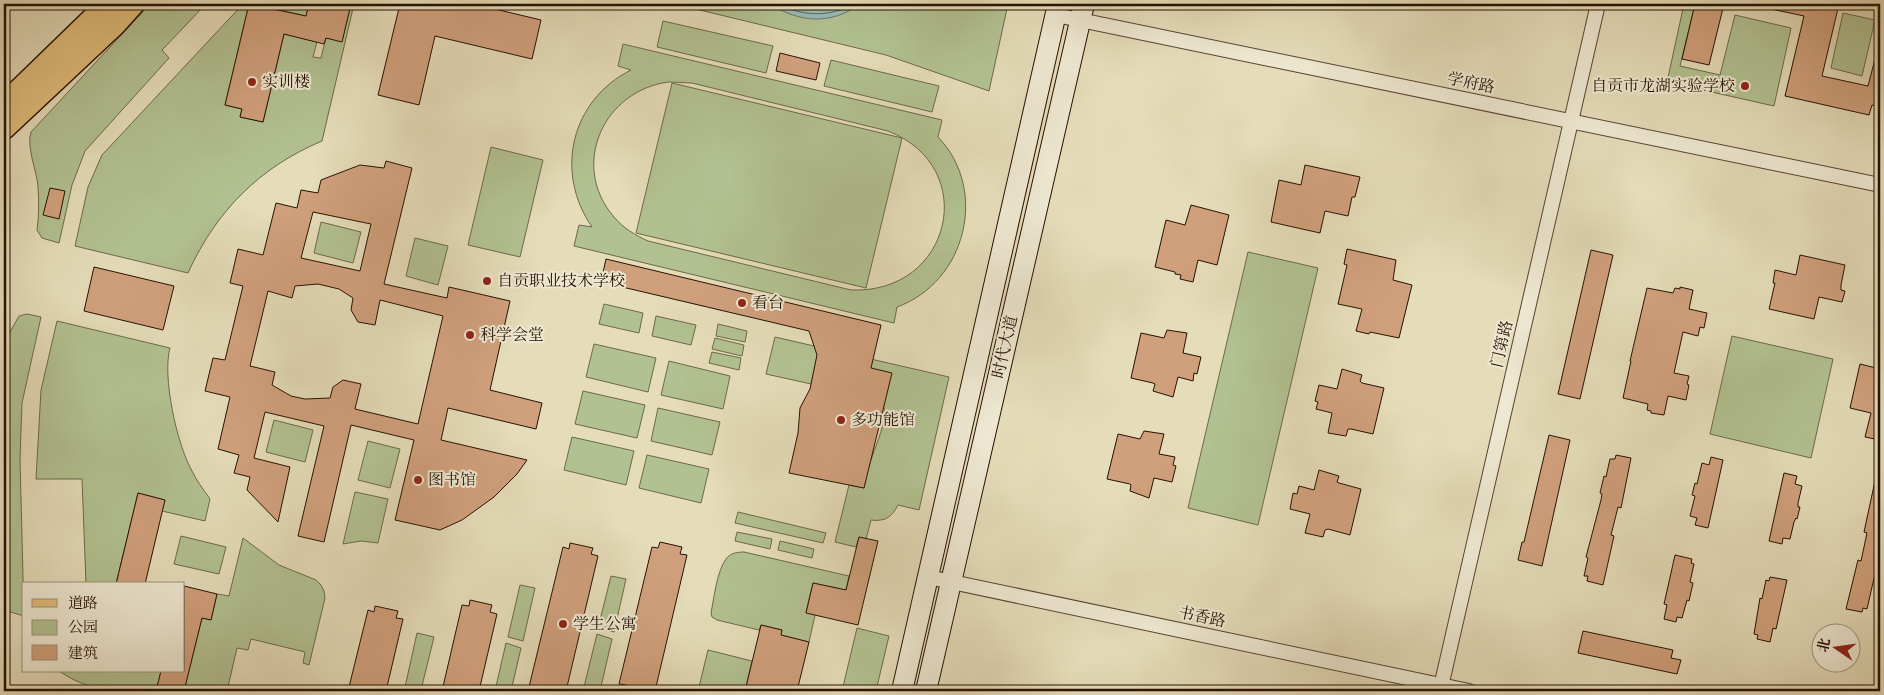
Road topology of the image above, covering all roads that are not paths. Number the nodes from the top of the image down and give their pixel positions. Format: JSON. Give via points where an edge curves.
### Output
{"nodes":[{"id":1,"x":108,"y":4,"type":"edge"},
{"id":2,"x":133,"y":4,"type":"edge"},
{"id":3,"x":1598,"y":4,"type":"edge"},
{"id":4,"x":1057,"y":10,"type":"edge"},
{"id":5,"x":1082,"y":12,"type":"edge"},
{"id":6,"x":4,"y":105,"type":"edge"},
{"id":7,"x":1571,"y":122,"type":"junction"},
{"id":8,"x":4,"y":128,"type":"edge"},
{"id":9,"x":1880,"y":185,"type":"edge"},
{"id":10,"x":928,"y":577,"type":"junction"},
{"id":11,"x":951,"y":582,"type":"junction"},
{"id":12,"x":1441,"y":688,"type":"edge"},
{"id":13,"x":902,"y":691,"type":"edge"},
{"id":14,"x":926,"y":691,"type":"edge"},
{"id":15,"x":1469,"y":691,"type":"edge"}],
"edges":[{"from":1,"to":6,"type":"main road"},
{"from":2,"to":8,"type":"main road"},
{"from":3,"to":7,"type":"street","name":"门第路"},
{"from":4,"to":5,"type":"street","name":"学府路"},
{"from":4,"to":10,"type":"main road","name":"时代大道"},
{"from":5,"to":7,"type":"street","name":"学府路"},
{"from":5,"to":11,"type":"main road","name":"时代大道"},
{"from":7,"to":9,"type":"street","name":"学府路"},
{"from":7,"to":12,"type":"street","name":"门第路"},
{"from":10,"to":11,"type":"street","name":"书香路"},
{"from":10,"to":13,"type":"main road","name":"时代大道"},
{"from":11,"to":12,"type":"street","name":"书香路"},
{"from":11,"to":14,"type":"main road","name":"时代大道"},
{"from":12,"to":15,"type":"street","name":"书香路"}]}
